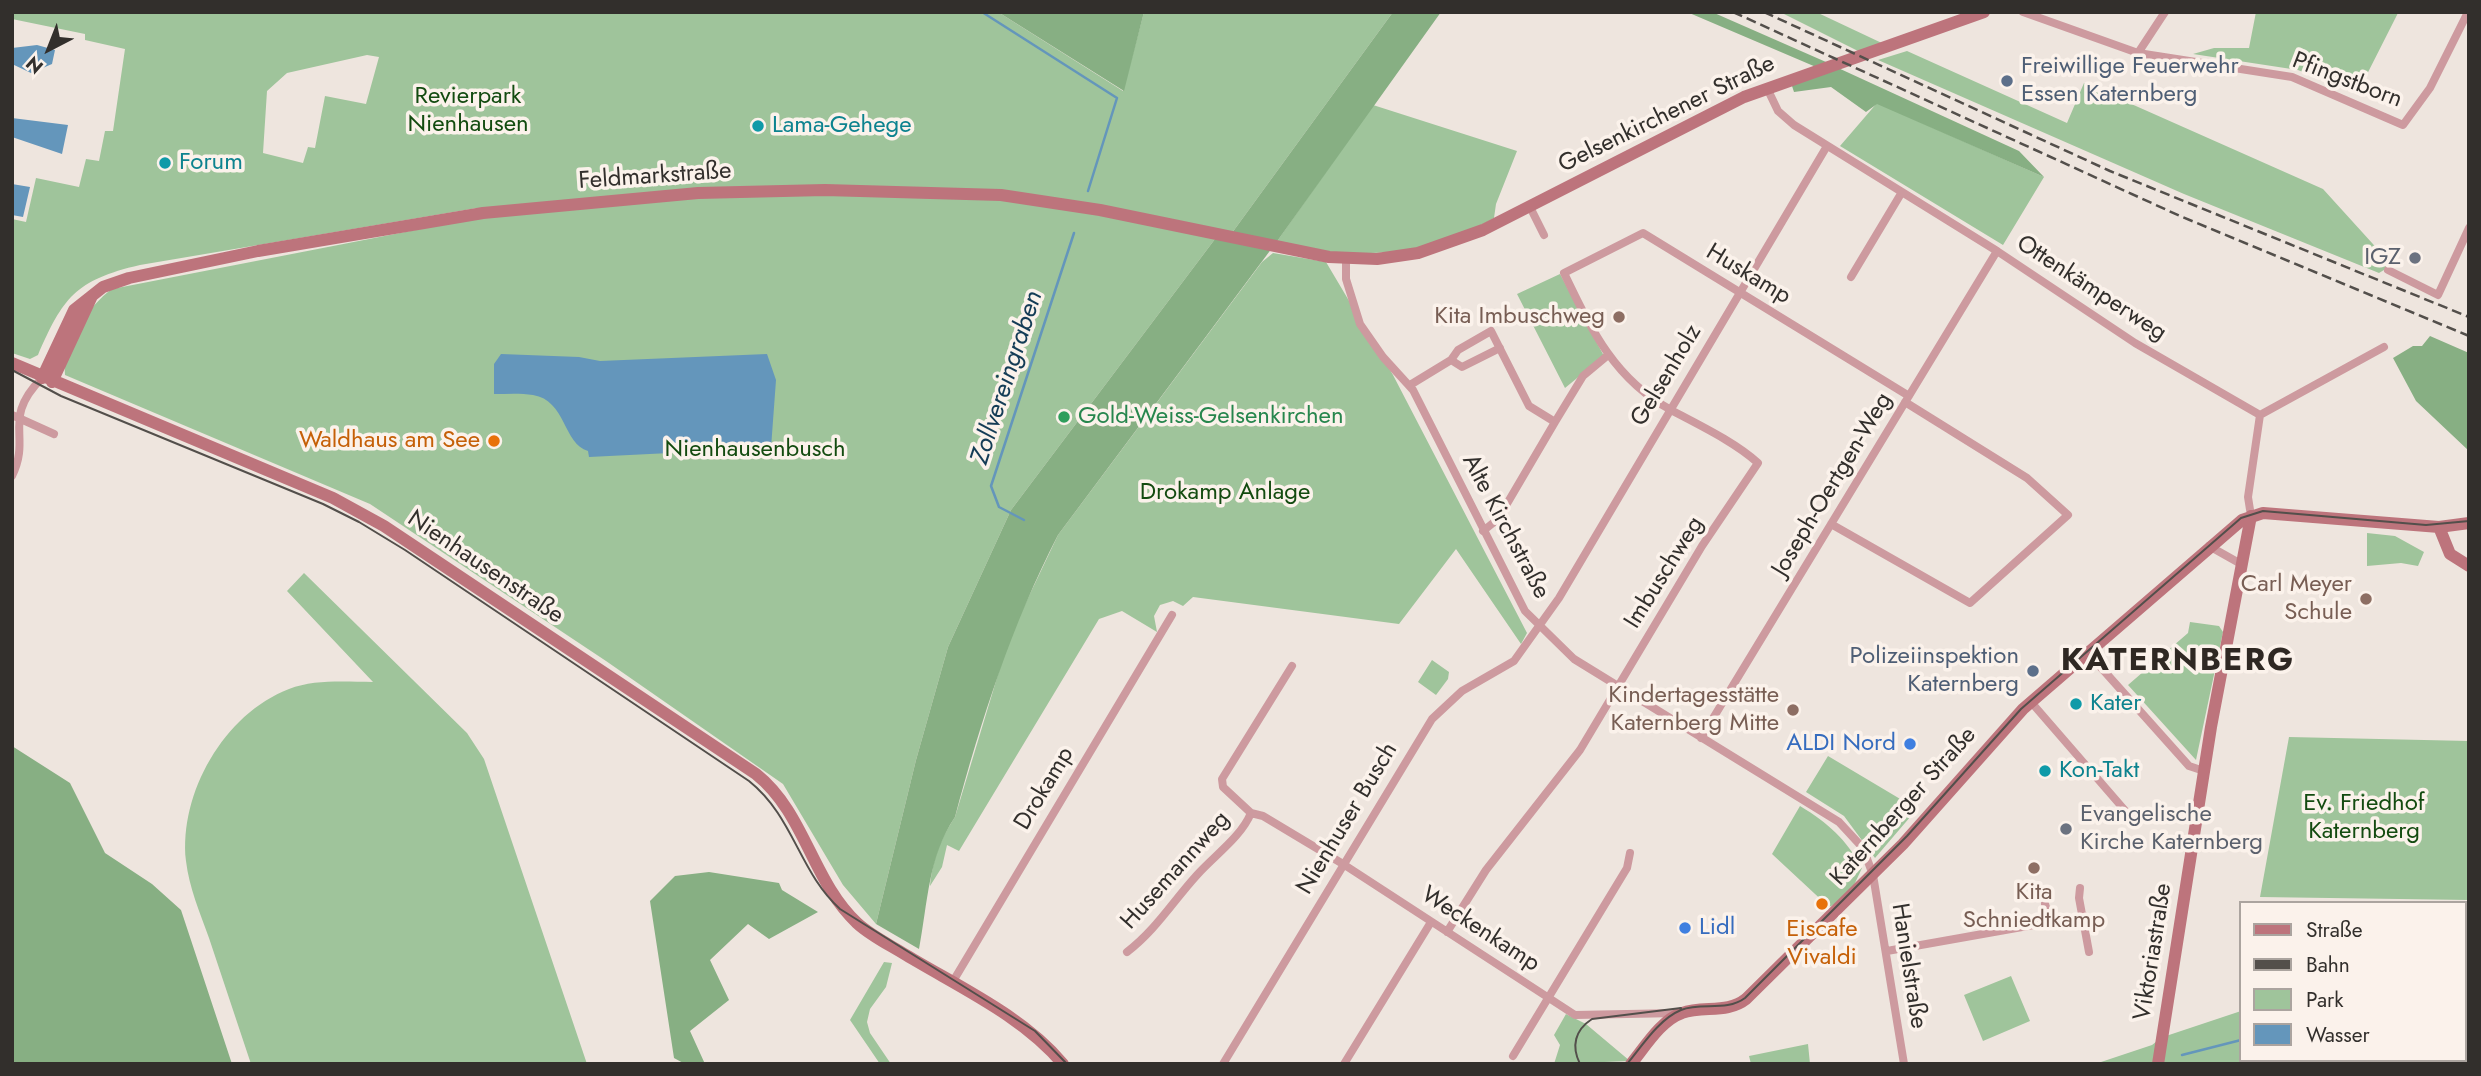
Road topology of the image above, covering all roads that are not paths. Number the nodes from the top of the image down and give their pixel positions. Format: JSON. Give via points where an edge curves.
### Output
{"nodes":[{"id":1,"x":1983,"y":12,"type":"edge"},
{"id":2,"x":2023,"y":12,"type":"edge"},
{"id":3,"x":2165,"y":12,"type":"edge"},
{"id":4,"x":2468,"y":12,"type":"edge"},
{"id":5,"x":2138,"y":53,"type":"junction"},
{"id":6,"x":1767,"y":88,"type":"junction"},
{"id":7,"x":1827,"y":146,"type":"junction"},
{"id":8,"x":1902,"y":192,"type":"junction"},
{"id":9,"x":1529,"y":205,"type":"junction"},
{"id":10,"x":2469,"y":228,"type":"edge"},
{"id":11,"x":1544,"y":235,"type":"dead end"},
{"id":12,"x":1228,"y":237,"type":"joint"},
{"id":13,"x":1997,"y":251,"type":"junction"},
{"id":14,"x":1346,"y":259,"type":"junction"},
{"id":15,"x":2388,"y":270,"type":"dead end"},
{"id":16,"x":1564,"y":273,"type":"joint"},
{"id":17,"x":1851,"y":278,"type":"dead end"},
{"id":18,"x":1740,"y":294,"type":"junction"},
{"id":19,"x":2384,"y":347,"type":"dead end"},
{"id":20,"x":1500,"y":348,"type":"junction"},
{"id":21,"x":1607,"y":356,"type":"junction"},
{"id":22,"x":1451,"y":360,"type":"junction"},
{"id":23,"x":12,"y":363,"type":"edge"},
{"id":24,"x":12,"y":372,"type":"edge"},
{"id":25,"x":27,"y":372,"type":"junction"},
{"id":26,"x":47,"y":380,"type":"junction"},
{"id":27,"x":1410,"y":385,"type":"junction"},
{"id":28,"x":1907,"y":399,"type":"junction"},
{"id":29,"x":1670,"y":410,"type":"junction"},
{"id":30,"x":2260,"y":415,"type":"junction"},
{"id":31,"x":15,"y":417,"type":"edge"},
{"id":32,"x":1555,"y":422,"type":"junction"},
{"id":33,"x":54,"y":434,"type":"dead end"},
{"id":34,"x":12,"y":476,"type":"edge"},
{"id":35,"x":2251,"y":516,"type":"junction"},
{"id":36,"x":2469,"y":523,"type":"edge"},
{"id":37,"x":1831,"y":524,"type":"junction"},
{"id":38,"x":2438,"y":527,"type":"junction"},
{"id":39,"x":1483,"y":531,"type":"junction"},
{"id":40,"x":2209,"y":546,"type":"junction"},
{"id":41,"x":2241,"y":564,"type":"junction"},
{"id":42,"x":2469,"y":566,"type":"edge"},
{"id":43,"x":1172,"y":615,"type":"dead end"},
{"id":44,"x":1540,"y":626,"type":"junction"},
{"id":45,"x":2088,"y":653,"type":"junction"},
{"id":46,"x":1292,"y":666,"type":"dead end"},
{"id":47,"x":1618,"y":687,"type":"junction"},
{"id":48,"x":2031,"y":702,"type":"junction"},
{"id":49,"x":1701,"y":738,"type":"junction"},
{"id":50,"x":2204,"y":771,"type":"junction"},
{"id":51,"x":1251,"y":813,"type":"junction"},
{"id":52,"x":2135,"y":822,"type":"dead end"},
{"id":53,"x":1630,"y":853,"type":"dead end"},
{"id":54,"x":1343,"y":864,"type":"junction"},
{"id":55,"x":1873,"y":875,"type":"junction"},
{"id":56,"x":2080,"y":888,"type":"dead end"},
{"id":57,"x":2045,"y":904,"type":"dead end"},
{"id":58,"x":2084,"y":916,"type":"junction"},
{"id":59,"x":2050,"y":921,"type":"junction"},
{"id":60,"x":1431,"y":922,"type":"junction"},
{"id":61,"x":1447,"y":932,"type":"junction"},
{"id":62,"x":1887,"y":951,"type":"junction"},
{"id":63,"x":1127,"y":952,"type":"dead end"},
{"id":64,"x":2090,"y":952,"type":"dead end"},
{"id":65,"x":952,"y":983,"type":"junction"},
{"id":66,"x":1548,"y":998,"type":"junction"},
{"id":67,"x":1682,"y":1013,"type":"junction"},
{"id":68,"x":1599,"y":1016,"type":"joint"},
{"id":69,"x":1513,"y":1056,"type":"dead end"},
{"id":70,"x":1063,"y":1064,"type":"edge"},
{"id":71,"x":1223,"y":1064,"type":"edge"},
{"id":72,"x":1344,"y":1064,"type":"edge"},
{"id":73,"x":1631,"y":1064,"type":"edge"},
{"id":74,"x":1904,"y":1064,"type":"edge"},
{"id":75,"x":2158,"y":1064,"type":"edge"}],
"edges":[{"from":1,"to":6,"type":"street","name":"Gelsenkirchener Straße"},
{"from":2,"to":5,"type":"street","name":"Pfingstborn"},
{"from":3,"to":5,"type":"street"},
{"from":4,"to":5,"type":"street","name":"Pfingstborn","via":[[2412,117],[2403,125],[2291,77]]},
{"from":6,"to":7,"type":"street","name":"Ottenkämperweg","via":[[1785,119]]},
{"from":6,"to":9,"type":"street","name":"Gelsenkirchener Straße"},
{"from":7,"to":8,"type":"street","name":"Ottenkämperweg"},
{"from":7,"to":18,"type":"street","name":"Gelsenholz"},
{"from":8,"to":13,"type":"street","name":"Ottenkämperweg"},
{"from":8,"to":17,"type":"street"},
{"from":9,"to":11,"type":"street"},
{"from":9,"to":14,"type":"street","name":"Gelsenkirchener Straße","via":[[1443,246]]},
{"from":10,"to":15,"type":"street","via":[[2438,295]]},
{"from":12,"to":14,"type":"street","name":"Gelsenkirchener Straße"},
{"from":12,"to":26,"type":"street","name":"Feldmarkstraße","via":[[1000,195],[825,190],[698,193],[483,213],[129,278],[92,296]]},
{"from":13,"to":28,"type":"street","name":"Joseph-Oertgen-Weg"},
{"from":13,"to":30,"type":"street","name":"Ottenkämperweg","via":[[2135,343]]},
{"from":14,"to":27,"type":"street","name":"Alte Kirchstraße","via":[[1346,279],[1360,324]]},
{"from":16,"to":18,"type":"street","name":"Huskamp","via":[[1643,233]]},
{"from":16,"to":21,"type":"street","name":"Imbuschweg"},
{"from":18,"to":28,"type":"street","name":"Huskamp"},
{"from":18,"to":29,"type":"street","name":"Gelsenholz"},
{"from":19,"to":30,"type":"street"},
{"from":20,"to":22,"type":"street","via":[[1462,367]]},
{"from":20,"to":22,"type":"street","via":[[1491,331],[1458,350]]},
{"from":20,"to":32,"type":"street","via":[[1529,406]]},
{"from":21,"to":29,"type":"street","name":"Imbuschweg"},
{"from":21,"to":32,"type":"street","via":[[1583,376]]},
{"from":22,"to":27,"type":"street"},
{"from":23,"to":25,"type":"street"},
{"from":24,"to":25,"type":"street"},
{"from":25,"to":26,"type":"street"},
{"from":26,"to":31,"type":"street","via":[[27,393]]},
{"from":26,"to":65,"type":"street","name":"Nienhausenstraße","via":[[360,512],[756,774],[781,798],[830,890],[863,928]]},
{"from":27,"to":39,"type":"street","name":"Alte Kirchstraße"},
{"from":28,"to":37,"type":"street","name":"Joseph-Oertgen-Weg"},
{"from":28,"to":37,"type":"street","name":"Huskamp","via":[[2027,478],[2068,515],[1970,603]]},
{"from":29,"to":44,"type":"street","name":"Gelsenholz"},
{"from":29,"to":47,"type":"street","name":"Imbuschweg","via":[[1758,463]]},
{"from":30,"to":35,"type":"street","via":[[2248,497]]},
{"from":31,"to":33,"type":"street"},
{"from":31,"to":34,"type":"street","via":[[19,461]]},
{"from":32,"to":39,"type":"street","via":[[1498,519]]},
{"from":35,"to":38,"type":"street","via":[[2263,513]]},
{"from":35,"to":40,"type":"street","name":"Katernberger Straße"},
{"from":35,"to":41,"type":"street","name":"Viktoriastraße"},
{"from":36,"to":38,"type":"street"},
{"from":37,"to":49,"type":"street","name":"Joseph-Oertgen-Weg"},
{"from":38,"to":42,"type":"street","via":[[2451,554]]},
{"from":39,"to":44,"type":"street","name":"Alte Kirchstraße","via":[[1515,595]]},
{"from":40,"to":41,"type":"street"},
{"from":40,"to":45,"type":"street","name":"Katernberger Straße"},
{"from":41,"to":50,"type":"street","name":"Viktoriastraße"},
{"from":43,"to":65,"type":"street","name":"Drokamp"},
{"from":44,"to":47,"type":"street","name":"Alte Kirchstraße","via":[[1574,659]]},
{"from":44,"to":54,"type":"street","name":"Nienhuser Busch","via":[[1507,667],[1438,710]]},
{"from":45,"to":48,"type":"street","name":"Katernberger Straße"},
{"from":45,"to":50,"type":"street","via":[[2189,766]]},
{"from":46,"to":51,"type":"street","name":"Husemannweg","via":[[1222,779],[1223,787]]},
{"from":47,"to":49,"type":"street","name":"Alte Kirchstraße"},
{"from":47,"to":61,"type":"street","name":"Imbuschweg","via":[[1580,750],[1486,870]]},
{"from":48,"to":52,"type":"street"},
{"from":48,"to":55,"type":"street","name":"Katernberger Straße"},
{"from":49,"to":55,"type":"street","name":"Alte Kirchstraße","via":[[1839,822],[1863,848]]},
{"from":50,"to":75,"type":"street","name":"Viktoriastraße"},
{"from":51,"to":54,"type":"street","name":"Husemannweg","via":[[1264,816]]},
{"from":51,"to":63,"type":"street","name":"Husemannweg","via":[[1244,827],[1196,875],[1144,939]]},
{"from":53,"to":66,"type":"street","via":[[1627,868]]},
{"from":54,"to":60,"type":"street","name":"Weckenkamp"},
{"from":54,"to":71,"type":"street","name":"Nienhuser Busch"},
{"from":55,"to":62,"type":"street","name":"Hanielstraße"},
{"from":55,"to":67,"type":"street","name":"Katernberger Straße","via":[[1741,1003]]},
{"from":56,"to":58,"type":"street"},
{"from":57,"to":59,"type":"street"},
{"from":58,"to":59,"type":"street"},
{"from":58,"to":64,"type":"street"},
{"from":59,"to":62,"type":"street"},
{"from":60,"to":61,"type":"street","name":"Weckenkamp"},
{"from":60,"to":72,"type":"street"},
{"from":61,"to":66,"type":"street","name":"Weckenkamp"},
{"from":62,"to":74,"type":"street","name":"Hanielstraße"},
{"from":65,"to":70,"type":"street","via":[[1039,1038]]},
{"from":66,"to":68,"type":"street","name":"Weckenkamp","via":[[1580,1016]]},
{"from":66,"to":69,"type":"street"},
{"from":67,"to":68,"type":"street","name":"Katernberger Straße"},
{"from":67,"to":73,"type":"street","via":[[1666,1023]]}]}
